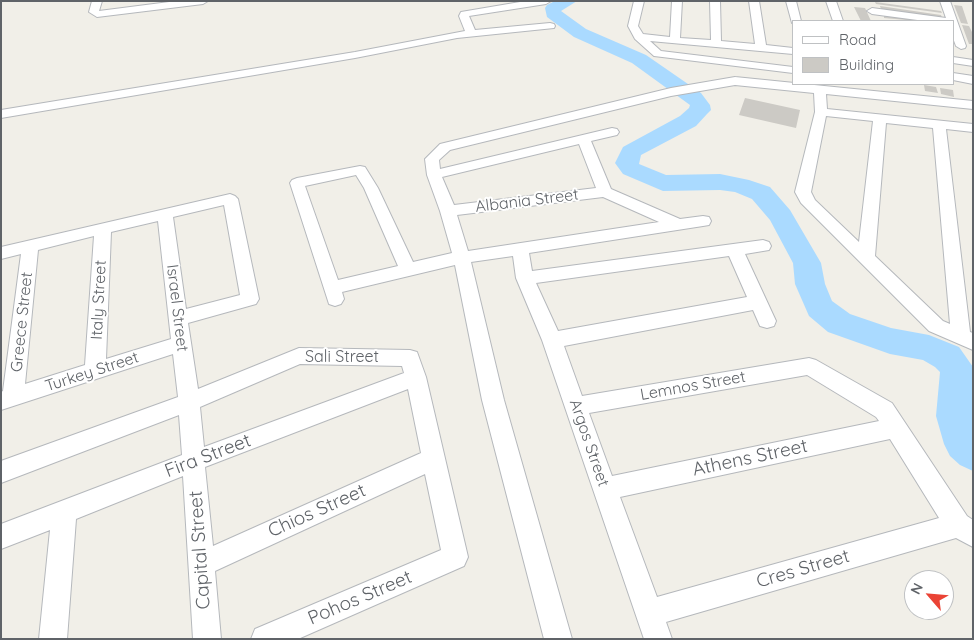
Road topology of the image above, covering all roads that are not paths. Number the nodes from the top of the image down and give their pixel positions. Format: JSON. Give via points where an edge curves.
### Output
{"nodes":[{"id":1,"x":97,"y":1,"type":"edge"},
{"id":2,"x":203,"y":1,"type":"edge"},
{"id":3,"x":546,"y":1,"type":"edge"},
{"id":4,"x":639,"y":1,"type":"edge"},
{"id":5,"x":677,"y":1,"type":"edge"},
{"id":6,"x":715,"y":1,"type":"edge"},
{"id":7,"x":754,"y":1,"type":"edge"},
{"id":8,"x":791,"y":1,"type":"edge"},
{"id":9,"x":831,"y":1,"type":"edge"},
{"id":10,"x":181,"y":3,"type":"edge"},
{"id":11,"x":139,"y":5,"type":"edge"},
{"id":12,"x":870,"y":6,"type":"edge"},
{"id":13,"x":944,"y":6,"type":"edge"},
{"id":14,"x":796,"y":20,"type":"edge"},
{"id":15,"x":838,"y":20,"type":"edge"},
{"id":16,"x":877,"y":20,"type":"edge"},
{"id":17,"x":940,"y":20,"type":"edge"},
{"id":18,"x":951,"y":20,"type":"edge"},
{"id":19,"x":550,"y":26,"type":"dead end"},
{"id":20,"x":954,"y":28,"type":"edge"},
{"id":21,"x":471,"y":33,"type":"junction"},
{"id":22,"x":639,"y":37,"type":"junction"},
{"id":23,"x":675,"y":40,"type":"junction"},
{"id":24,"x":959,"y":42,"type":"edge"},
{"id":25,"x":716,"y":44,"type":"junction"},
{"id":26,"x":761,"y":48,"type":"junction"},
{"id":27,"x":792,"y":51,"type":"edge"},
{"id":28,"x":954,"y":60,"type":"edge"},
{"id":29,"x":973,"y":63,"type":"edge"},
{"id":30,"x":792,"y":70,"type":"edge"},
{"id":31,"x":956,"y":77,"type":"edge"},
{"id":32,"x":973,"y":80,"type":"edge"},
{"id":33,"x":864,"y":89,"type":"edge"},
{"id":34,"x":820,"y":90,"type":"junction"},
{"id":35,"x":969,"y":101,"type":"edge"},
{"id":36,"x":820,"y":112,"type":"junction"},
{"id":37,"x":1,"y":114,"type":"edge"},
{"id":38,"x":880,"y":118,"type":"junction"},
{"id":39,"x":939,"y":124,"type":"junction"},
{"id":40,"x":973,"y":128,"type":"edge"},
{"id":41,"x":612,"y":132,"type":"dead end"},
{"id":42,"x":584,"y":140,"type":"junction"},
{"id":43,"x":434,"y":175,"type":"junction"},
{"id":44,"x":605,"y":192,"type":"junction"},
{"id":45,"x":448,"y":211,"type":"junction"},
{"id":46,"x":165,"y":214,"type":"junction"},
{"id":47,"x":703,"y":222,"type":"dead end"},
{"id":48,"x":679,"y":225,"type":"junction"},
{"id":49,"x":103,"y":229,"type":"junction"},
{"id":50,"x":30,"y":246,"type":"junction"},
{"id":51,"x":764,"y":246,"type":"dead end"},
{"id":52,"x":520,"y":248,"type":"junction"},
{"id":53,"x":735,"y":250,"type":"junction"},
{"id":54,"x":1,"y":253,"type":"edge"},
{"id":55,"x":462,"y":258,"type":"junction"},
{"id":56,"x":866,"y":258,"type":"junction"},
{"id":57,"x":408,"y":270,"type":"junction"},
{"id":58,"x":526,"y":278,"type":"junction"},
{"id":59,"x":334,"y":294,"type":"joint"},
{"id":60,"x":757,"y":302,"type":"junction"},
{"id":61,"x":179,"y":318,"type":"junction"},
{"id":62,"x":767,"y":321,"type":"dead end"},
{"id":63,"x":552,"y":340,"type":"junction"},
{"id":64,"x":967,"y":340,"type":"edge"},
{"id":65,"x":182,"y":343,"type":"junction"},
{"id":66,"x":95,"y":371,"type":"junction"},
{"id":67,"x":416,"y":377,"type":"junction"},
{"id":68,"x":7,"y":399,"type":"edge"},
{"id":69,"x":189,"y":402,"type":"junction"},
{"id":70,"x":576,"y":406,"type":"junction"},
{"id":71,"x":896,"y":428,"type":"junction"},
{"id":72,"x":434,"y":459,"type":"junction"},
{"id":73,"x":194,"y":461,"type":"junction"},
{"id":74,"x":1,"y":472,"type":"edge"},
{"id":75,"x":605,"y":489,"type":"junction"},
{"id":76,"x":64,"y":512,"type":"junction"},
{"id":77,"x":965,"y":530,"type":"edge"},
{"id":78,"x":1,"y":537,"type":"edge"},
{"id":79,"x":455,"y":557,"type":"joint"},
{"id":80,"x":202,"y":564,"type":"junction"},
{"id":81,"x":649,"y":613,"type":"junction"},
{"id":82,"x":53,"y":639,"type":"edge"},
{"id":83,"x":207,"y":639,"type":"edge"},
{"id":84,"x":265,"y":639,"type":"edge"},
{"id":85,"x":558,"y":639,"type":"edge"},
{"id":86,"x":658,"y":639,"type":"edge"}],
"edges":[{"from":1,"to":11,"type":"street","via":[[94,12],[97,14]]},
{"from":2,"to":10,"type":"street"},
{"from":3,"to":21,"type":"street","via":[[465,14]]},
{"from":4,"to":22,"type":"street","via":[[633,26]]},
{"from":5,"to":23,"type":"street"},
{"from":6,"to":25,"type":"street"},
{"from":7,"to":26,"type":"street"},
{"from":8,"to":14,"type":"street"},
{"from":9,"to":15,"type":"street"},
{"from":10,"to":11,"type":"street"},
{"from":12,"to":16,"type":"street"},
{"from":12,"to":17,"type":"street"},
{"from":13,"to":18,"type":"street"},
{"from":19,"to":21,"type":"street"},
{"from":20,"to":24,"type":"street"},
{"from":21,"to":37,"type":"street"},
{"from":22,"to":23,"type":"street"},
{"from":22,"to":30,"type":"street","via":[[666,57]]},
{"from":23,"to":25,"type":"street"},
{"from":25,"to":26,"type":"street"},
{"from":26,"to":27,"type":"street"},
{"from":28,"to":29,"type":"street"},
{"from":31,"to":32,"type":"street"},
{"from":31,"to":35,"type":"street"},
{"from":33,"to":34,"type":"street"},
{"from":33,"to":35,"type":"street"},
{"from":34,"to":36,"type":"street"},
{"from":34,"to":43,"type":"street","via":[[735,81],[671,92],[445,147],[432,159]]},
{"from":36,"to":38,"type":"street"},
{"from":36,"to":56,"type":"street","via":[[803,192],[809,203]]},
{"from":38,"to":39,"type":"street"},
{"from":38,"to":56,"type":"street"},
{"from":39,"to":40,"type":"street"},
{"from":39,"to":64,"type":"street"},
{"from":41,"to":42,"type":"street"},
{"from":42,"to":43,"type":"street"},
{"from":42,"to":44,"type":"street"},
{"from":43,"to":45,"type":"street"},
{"from":44,"to":45,"type":"street","name":"Albania Street"},
{"from":44,"to":48,"type":"street"},
{"from":45,"to":55,"type":"street"},
{"from":46,"to":49,"type":"street"},
{"from":46,"to":61,"type":"street","name":"Israel Street"},
{"from":46,"to":61,"type":"street","via":[[230,199],[250,299]]},
{"from":47,"to":48,"type":"street"},
{"from":48,"to":52,"type":"street"},
{"from":49,"to":50,"type":"street"},
{"from":49,"to":66,"type":"street","name":"Italy Street"},
{"from":50,"to":54,"type":"street"},
{"from":50,"to":68,"type":"street","name":"Greece Street"},
{"from":51,"to":53,"type":"street"},
{"from":52,"to":55,"type":"street"},
{"from":52,"to":58,"type":"street","name":"Argos Street"},
{"from":53,"to":58,"type":"street"},
{"from":53,"to":60,"type":"street"},
{"from":55,"to":57,"type":"street"},
{"from":55,"to":85,"type":"street","via":[[493,400]]},
{"from":56,"to":64,"type":"street","via":[[936,326]]},
{"from":57,"to":59,"type":"street"},
{"from":57,"to":59,"type":"street","via":[[360,170],[297,183]]},
{"from":58,"to":63,"type":"street","name":"Argos Street"},
{"from":60,"to":62,"type":"street"},
{"from":60,"to":63,"type":"street"},
{"from":61,"to":65,"type":"street","name":"Israel Street"},
{"from":63,"to":70,"type":"street","name":"Argos Street"},
{"from":65,"to":66,"type":"street","name":"Turkey Street"},
{"from":65,"to":69,"type":"street","name":"Israel Street"},
{"from":66,"to":68,"type":"street","name":"Turkey Street"},
{"from":67,"to":69,"type":"street","name":"Sali Street","via":[[410,358],[299,356]]},
{"from":67,"to":72,"type":"street","name":"Sali Street"},
{"from":67,"to":73,"type":"street","name":"Fira Street"},
{"from":69,"to":73,"type":"street","name":"Capital Street"},
{"from":69,"to":74,"type":"street","name":"Sali Street"},
{"from":70,"to":71,"type":"street","name":"Lemnos Street","via":[[809,366],[884,410]]},
{"from":70,"to":75,"type":"street","name":"Argos Street"},
{"from":71,"to":75,"type":"street","name":"Athens Street"},
{"from":71,"to":77,"type":"street"},
{"from":72,"to":79,"type":"street","name":"Sali Street"},
{"from":72,"to":80,"type":"street","name":"Chios Street"},
{"from":73,"to":76,"type":"street","name":"Fira Street"},
{"from":73,"to":80,"type":"street","name":"Capital Street"},
{"from":75,"to":81,"type":"street","name":"Argos Street"},
{"from":76,"to":78,"type":"street","name":"Fira Street"},
{"from":76,"to":82,"type":"street"},
{"from":77,"to":81,"type":"street","name":"Cres Street"},
{"from":79,"to":84,"type":"street","name":"Pohos Street"},
{"from":80,"to":83,"type":"street","name":"Capital Street"},
{"from":81,"to":86,"type":"street","name":"Argos Street"}]}
